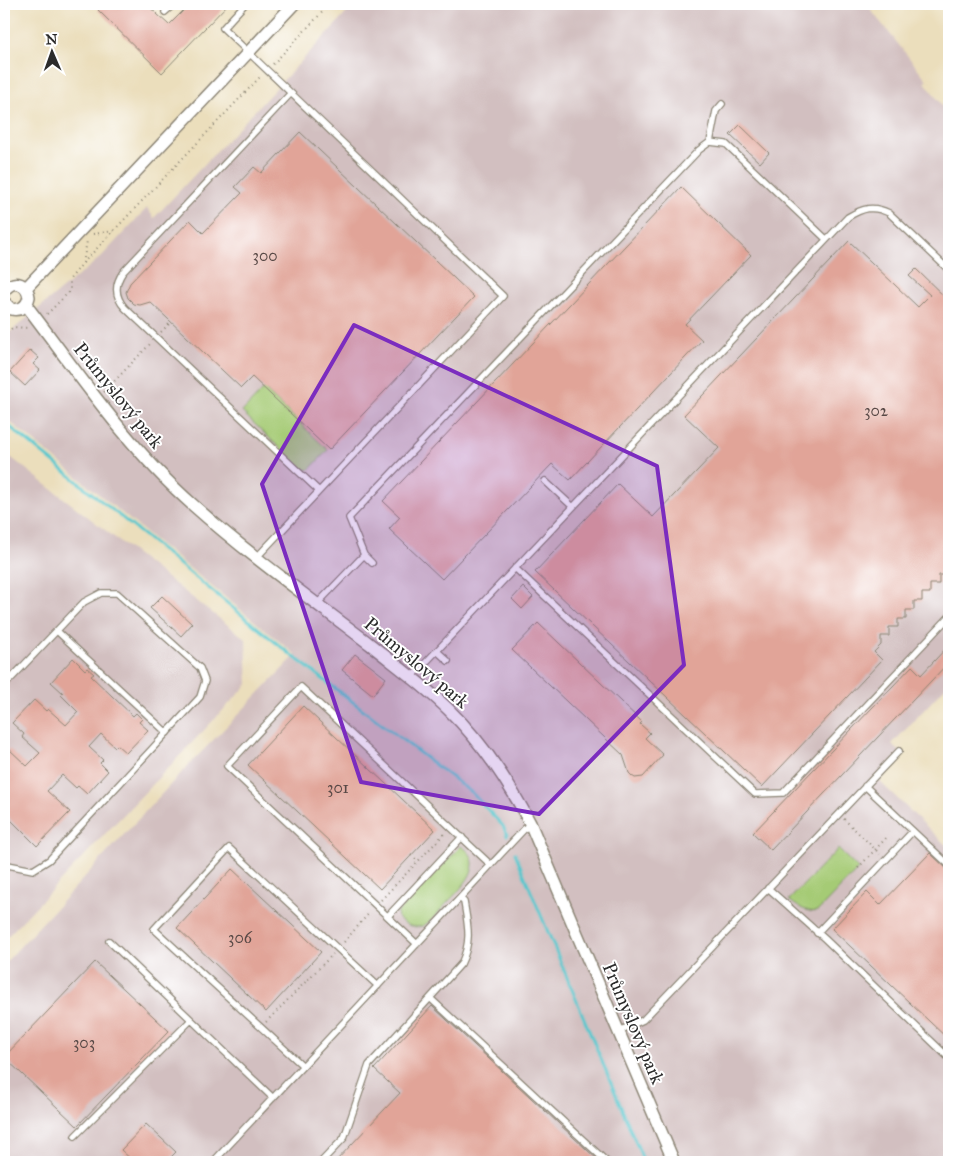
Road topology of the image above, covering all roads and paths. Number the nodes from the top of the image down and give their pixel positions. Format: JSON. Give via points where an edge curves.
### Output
{"nodes":[{"id":1,"x":174,"y":4,"type":"edge"},
{"id":2,"x":245,"y":4,"type":"edge"},
{"id":3,"x":294,"y":4,"type":"edge"},
{"id":4,"x":330,"y":4,"type":"edge"},
{"id":5,"x":165,"y":12,"type":"dead end"},
{"id":6,"x":248,"y":53,"type":"junction"},
{"id":7,"x":266,"y":70,"type":"junction"},
{"id":8,"x":291,"y":94,"type":"junction"},
{"id":9,"x":722,"y":104,"type":"dead end"},
{"id":10,"x":710,"y":142,"type":"junction"},
{"id":11,"x":114,"y":231,"type":"junction"},
{"id":12,"x":90,"y":237,"type":"dead end"},
{"id":13,"x":826,"y":239,"type":"junction"},
{"id":14,"x":87,"y":240,"type":"dead end"},
{"id":15,"x":83,"y":263,"type":"junction"},
{"id":16,"x":949,"y":270,"type":"edge"},
{"id":17,"x":26,"y":288,"type":"junction"},
{"id":18,"x":4,"y":291,"type":"edge"},
{"id":19,"x":26,"y":305,"type":"junction"},
{"id":20,"x":5,"y":306,"type":"edge"},
{"id":21,"x":42,"y":319,"type":"junction"},
{"id":22,"x":170,"y":322,"type":"dead end"},
{"id":23,"x":4,"y":336,"type":"edge"},
{"id":24,"x":156,"y":338,"type":"junction"},
{"id":25,"x":103,"y":394,"type":"dead end"},
{"id":26,"x":545,"y":482,"type":"dead end"},
{"id":27,"x":319,"y":491,"type":"junction"},
{"id":28,"x":573,"y":506,"type":"junction"},
{"id":29,"x":364,"y":554,"type":"junction"},
{"id":30,"x":257,"y":557,"type":"junction"},
{"id":31,"x":372,"y":563,"type":"dead end"},
{"id":32,"x":515,"y":568,"type":"junction"},
{"id":33,"x":318,"y":604,"type":"junction"},
{"id":34,"x":949,"y":617,"type":"edge"},
{"id":35,"x":57,"y":630,"type":"junction"},
{"id":36,"x":437,"y":651,"type":"junction"},
{"id":37,"x":448,"y":661,"type":"dead end"},
{"id":38,"x":412,"y":678,"type":"junction"},
{"id":39,"x":4,"y":686,"type":"edge"},
{"id":40,"x":167,"y":733,"type":"junction"},
{"id":41,"x":899,"y":751,"type":"dead end"},
{"id":42,"x":865,"y":786,"type":"junction"},
{"id":43,"x":844,"y":819,"type":"dead end"},
{"id":44,"x":530,"y":823,"type":"junction"},
{"id":45,"x":446,"y":832,"type":"dead end"},
{"id":46,"x":913,"y":832,"type":"junction"},
{"id":47,"x":888,"y":836,"type":"dead end"},
{"id":48,"x":462,"y":837,"type":"junction"},
{"id":49,"x":876,"y":849,"type":"junction"},
{"id":50,"x":411,"y":855,"type":"dead end"},
{"id":51,"x":887,"y":860,"type":"junction"},
{"id":52,"x":4,"y":861,"type":"edge"},
{"id":53,"x":418,"y":861,"type":"junction"},
{"id":54,"x":491,"y":865,"type":"junction"},
{"id":55,"x":949,"y":865,"type":"edge"},
{"id":56,"x":858,"y":868,"type":"dead end"},
{"id":57,"x":768,"y":888,"type":"junction"},
{"id":58,"x":460,"y":898,"type":"junction"},
{"id":59,"x":381,"y":900,"type":"dead end"},
{"id":60,"x":372,"y":910,"type":"dead end"},
{"id":61,"x":388,"y":916,"type":"junction"},
{"id":62,"x":817,"y":933,"type":"junction"},
{"id":63,"x":109,"y":941,"type":"dead end"},
{"id":64,"x":342,"y":944,"type":"dead end"},
{"id":65,"x":417,"y":944,"type":"junction"},
{"id":66,"x":334,"y":952,"type":"dead end"},
{"id":67,"x":378,"y":986,"type":"junction"},
{"id":68,"x":430,"y":998,"type":"junction"},
{"id":69,"x":191,"y":1020,"type":"junction"},
{"id":70,"x":261,"y":1027,"type":"junction"},
{"id":71,"x":618,"y":1030,"type":"junction"},
{"id":72,"x":949,"y":1058,"type":"edge"},
{"id":73,"x":303,"y":1066,"type":"junction"},
{"id":74,"x":273,"y":1098,"type":"junction"},
{"id":75,"x":75,"y":1136,"type":"dead end"},
{"id":76,"x":213,"y":1162,"type":"edge"},
{"id":77,"x":321,"y":1162,"type":"edge"},
{"id":78,"x":607,"y":1162,"type":"edge"},
{"id":79,"x":674,"y":1162,"type":"edge"}],
"edges":[{"from":1,"to":5,"type":"lane"},
{"from":2,"to":6,"type":"lane","via":[[223,28]]},
{"from":3,"to":6,"type":"street"},
{"from":4,"to":7,"type":"path"},
{"from":6,"to":7,"type":"lane"},
{"from":6,"to":17,"type":"street"},
{"from":7,"to":8,"type":"lane"},
{"from":7,"to":11,"type":"path"},
{"from":8,"to":24,"type":"lane","via":[[119,279],[120,303]]},
{"from":8,"to":27,"type":"lane","via":[[503,296]]},
{"from":9,"to":10,"type":"lane","via":[[716,111]]},
{"from":10,"to":13,"type":"lane","via":[[726,144]]},
{"from":10,"to":29,"type":"lane","via":[[349,518]]},
{"from":11,"to":12,"type":"path"},
{"from":11,"to":15,"type":"path"},
{"from":13,"to":16,"type":"lane","via":[[859,210],[880,209]]},
{"from":13,"to":28,"type":"lane"},
{"from":14,"to":15,"type":"path"},
{"from":15,"to":21,"type":"path","via":[[70,279],[70,291]]},
{"from":17,"to":18,"type":"street","via":[[14,284]]},
{"from":17,"to":19,"type":"street","via":[[29,297]]},
{"from":19,"to":20,"type":"street","via":[[19,310]]},
{"from":19,"to":21,"type":"street","name":"Průmyslový park"},
{"from":21,"to":23,"type":"path","via":[[27,329],[13,327]]},
{"from":21,"to":30,"type":"street","name":"Průmyslový park","via":[[113,419],[161,475]]},
{"from":22,"to":24,"type":"path"},
{"from":24,"to":25,"type":"path"},
{"from":24,"to":27,"type":"lane"},
{"from":26,"to":28,"type":"lane"},
{"from":27,"to":30,"type":"lane"},
{"from":28,"to":32,"type":"lane"},
{"from":29,"to":31,"type":"lane"},
{"from":29,"to":33,"type":"lane"},
{"from":30,"to":33,"type":"street","name":"Průmyslový park"},
{"from":32,"to":34,"type":"lane","via":[[755,794],[783,793]]},
{"from":32,"to":36,"type":"lane"},
{"from":33,"to":38,"type":"street","name":"Průmyslový park"},
{"from":35,"to":39,"type":"lane"},
{"from":35,"to":40,"type":"lane"},
{"from":35,"to":40,"type":"lane","via":[[84,602],[101,593],[117,593],[200,668],[205,681],[200,697]]},
{"from":36,"to":37,"type":"lane"},
{"from":36,"to":38,"type":"lane"},
{"from":38,"to":44,"type":"street","name":"Průmyslový park","via":[[470,732]]},
{"from":40,"to":52,"type":"lane","via":[[49,860],[33,870],[8,865]]},
{"from":41,"to":42,"type":"lane"},
{"from":42,"to":46,"type":"lane"},
{"from":42,"to":57,"type":"lane"},
{"from":43,"to":49,"type":"path"},
{"from":44,"to":54,"type":"lane"},
{"from":44,"to":71,"type":"street","name":"Průmyslový park"},
{"from":45,"to":53,"type":"path"},
{"from":46,"to":51,"type":"lane"},
{"from":46,"to":55,"type":"lane"},
{"from":47,"to":49,"type":"path"},
{"from":48,"to":54,"type":"lane"},
{"from":48,"to":61,"type":"lane"},
{"from":48,"to":61,"type":"lane","via":[[301,687],[227,766]]},
{"from":49,"to":51,"type":"path"},
{"from":49,"to":56,"type":"path"},
{"from":50,"to":53,"type":"path"},
{"from":51,"to":62,"type":"lane"},
{"from":53,"to":59,"type":"path"},
{"from":54,"to":58,"type":"lane"},
{"from":57,"to":62,"type":"lane"},
{"from":57,"to":71,"type":"lane","via":[[643,1020]]},
{"from":58,"to":65,"type":"lane"},
{"from":58,"to":68,"type":"lane","via":[[464,902],[468,926],[467,952],[461,964]]},
{"from":60,"to":64,"type":"path"},
{"from":61,"to":65,"type":"lane"},
{"from":62,"to":72,"type":"lane"},
{"from":63,"to":69,"type":"lane"},
{"from":65,"to":67,"type":"lane"},
{"from":66,"to":70,"type":"path"},
{"from":67,"to":70,"type":"lane","via":[[229,848],[154,929]]},
{"from":67,"to":73,"type":"lane"},
{"from":68,"to":77,"type":"lane","via":[[368,1065],[344,1138]]},
{"from":68,"to":78,"type":"lane"},
{"from":69,"to":74,"type":"lane"},
{"from":69,"to":75,"type":"lane"},
{"from":70,"to":73,"type":"lane"},
{"from":71,"to":79,"type":"street","name":"Průmyslový park"},
{"from":73,"to":74,"type":"lane"},
{"from":74,"to":76,"type":"lane"}]}
